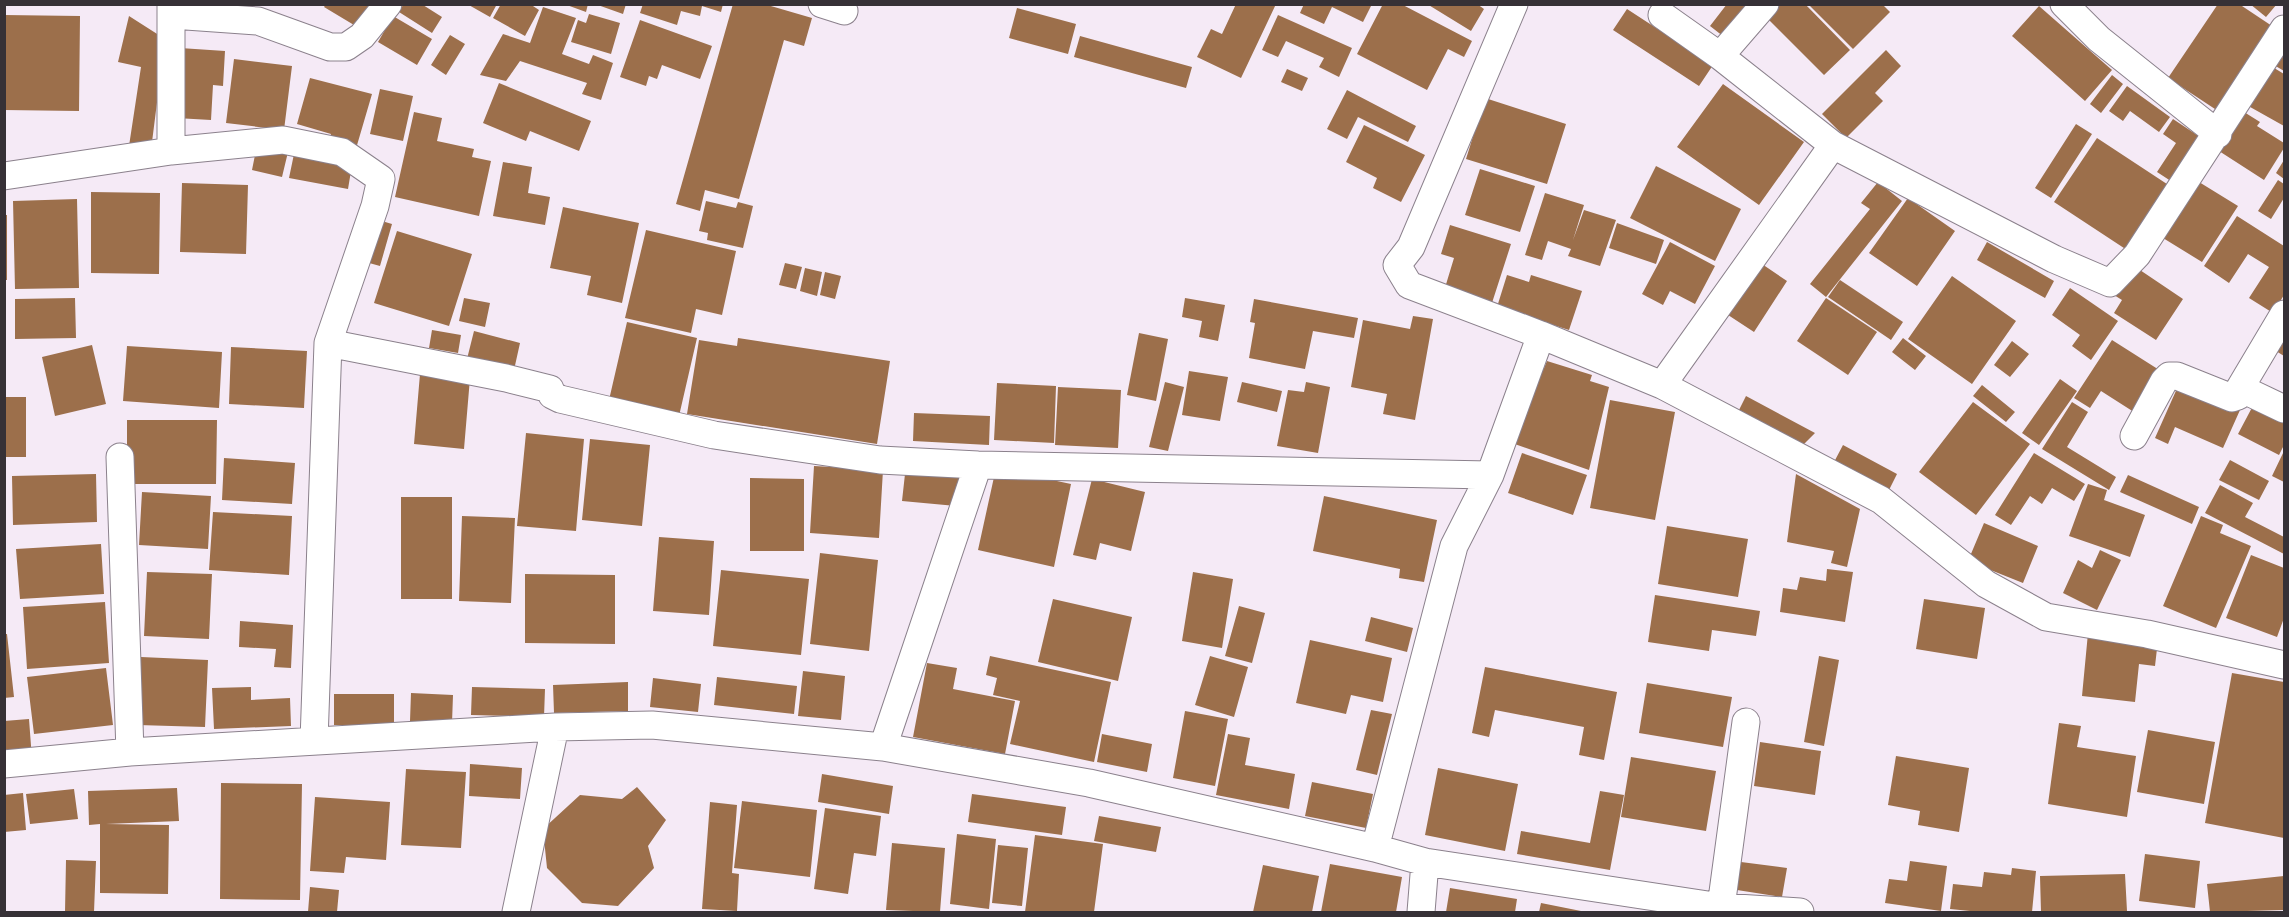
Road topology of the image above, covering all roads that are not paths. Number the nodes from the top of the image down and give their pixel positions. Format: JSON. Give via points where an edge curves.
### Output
{"nodes":[{"id":1,"x":388,"y":4,"type":"edge"},
{"id":2,"x":1514,"y":4,"type":"edge"},
{"id":3,"x":1765,"y":4,"type":"edge"},
{"id":4,"x":2064,"y":4,"type":"edge"},
{"id":5,"x":171,"y":10,"type":"edge"},
{"id":6,"x":1662,"y":15,"type":"dead end"},
{"id":7,"x":2284,"y":29,"type":"edge"},
{"id":8,"x":1720,"y":56,"type":"junction"},
{"id":9,"x":2218,"y":134,"type":"junction"},
{"id":10,"x":1833,"y":145,"type":"junction"},
{"id":11,"x":171,"y":151,"type":"junction"},
{"id":12,"x":4,"y":176,"type":"edge"},
{"id":13,"x":2284,"y":314,"type":"edge"},
{"id":14,"x":1541,"y":335,"type":"junction"},
{"id":15,"x":328,"y":343,"type":"junction"},
{"id":16,"x":1662,"y":385,"type":"junction"},
{"id":17,"x":2240,"y":387,"type":"junction"},
{"id":18,"x":2284,"y":409,"type":"edge"},
{"id":19,"x":2134,"y":436,"type":"dead end"},
{"id":20,"x":120,"y":457,"type":"dead end"},
{"id":21,"x":978,"y":465,"type":"junction"},
{"id":22,"x":1490,"y":475,"type":"junction"},
{"id":23,"x":2284,"y":665,"type":"edge"},
{"id":24,"x":1746,"y":722,"type":"dead end"},
{"id":25,"x":555,"y":727,"type":"junction"},
{"id":26,"x":314,"y":741,"type":"junction"},
{"id":27,"x":883,"y":747,"type":"junction"},
{"id":28,"x":130,"y":752,"type":"junction"},
{"id":29,"x":4,"y":764,"type":"edge"},
{"id":30,"x":1375,"y":848,"type":"junction"},
{"id":31,"x":1425,"y":862,"type":"junction"},
{"id":32,"x":1721,"y":907,"type":"junction"},
{"id":33,"x":516,"y":912,"type":"edge"},
{"id":34,"x":1421,"y":912,"type":"edge"},
{"id":35,"x":1800,"y":912,"type":"edge"}],
"edges":[{"from":1,"to":5,"type":"street","via":[[362,36],[346,47],[330,47],[258,21]]},
{"from":2,"to":14,"type":"street","via":[[1411,247],[1397,264],[1409,285]]},
{"from":3,"to":8,"type":"street"},
{"from":4,"to":9,"type":"street","via":[[2099,39]]},
{"from":5,"to":11,"type":"street"},
{"from":6,"to":8,"type":"street"},
{"from":7,"to":9,"type":"street"},
{"from":8,"to":10,"type":"street"},
{"from":9,"to":10,"type":"street","via":[[2137,255],[2110,283],[2054,259]]},
{"from":10,"to":16,"type":"street"},
{"from":11,"to":12,"type":"street"},
{"from":11,"to":15,"type":"street","via":[[283,140],[342,152],[381,179]]},
{"from":13,"to":17,"type":"street"},
{"from":14,"to":16,"type":"street"},
{"from":14,"to":22,"type":"street"},
{"from":15,"to":21,"type":"street","via":[[506,378],[550,389],[560,399],[714,435],[880,460]]},
{"from":15,"to":26,"type":"street"},
{"from":16,"to":23,"type":"street","via":[[1881,500],[1986,584],[2046,616]]},
{"from":17,"to":18,"type":"street"},
{"from":17,"to":19,"type":"street","via":[[2238,396],[2232,398],[2169,376]]},
{"from":20,"to":28,"type":"street"},
{"from":21,"to":22,"type":"street"},
{"from":21,"to":27,"type":"street"},
{"from":22,"to":30,"type":"street","via":[[1454,546]]},
{"from":24,"to":32,"type":"street"},
{"from":25,"to":26,"type":"street"},
{"from":25,"to":27,"type":"street","via":[[652,725]]},
{"from":25,"to":33,"type":"street"},
{"from":26,"to":28,"type":"street"},
{"from":27,"to":30,"type":"street","via":[[1089,783]]},
{"from":28,"to":29,"type":"street"},
{"from":30,"to":31,"type":"street"},
{"from":31,"to":32,"type":"street"},
{"from":31,"to":34,"type":"street"},
{"from":32,"to":35,"type":"street"}]}
